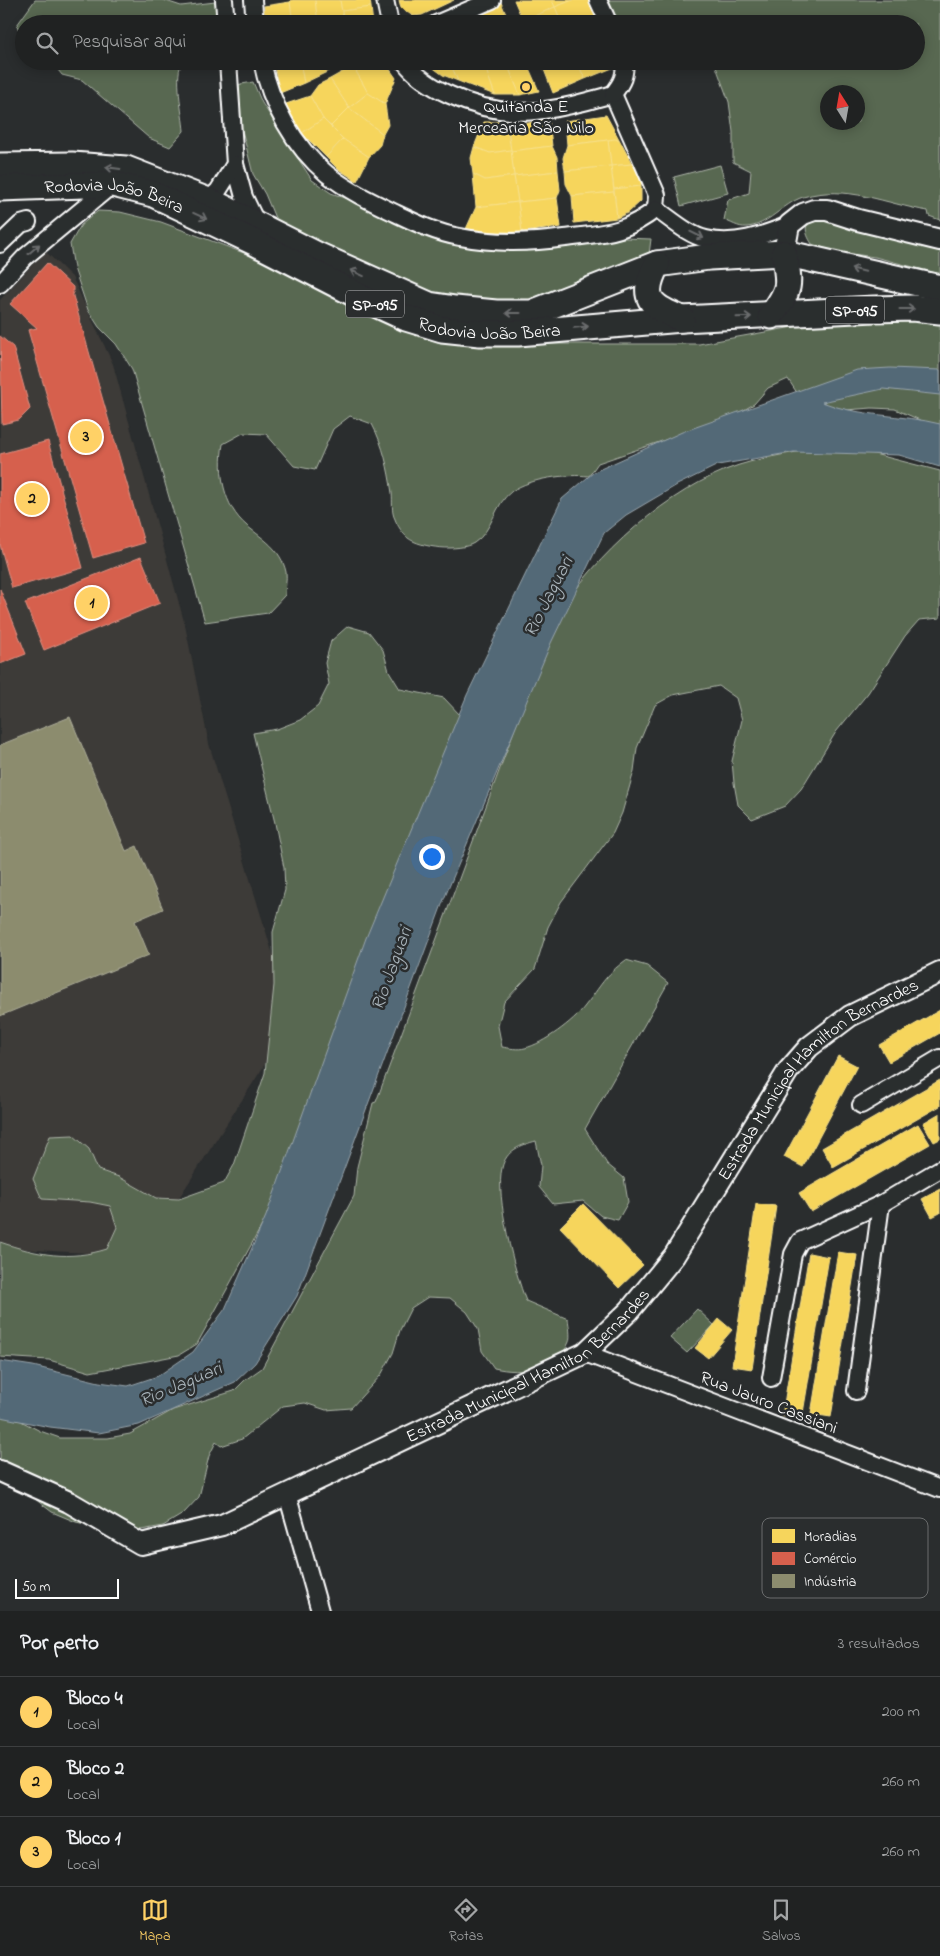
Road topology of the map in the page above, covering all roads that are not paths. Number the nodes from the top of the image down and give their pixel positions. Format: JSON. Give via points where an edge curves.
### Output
{"nodes":[{"id":1,"x":224,"y":0,"type":"edge"},
{"id":2,"x":253,"y":0,"type":"edge"},
{"id":3,"x":385,"y":0,"type":"edge"},
{"id":4,"x":492,"y":0,"type":"edge"},
{"id":5,"x":598,"y":0,"type":"edge"},
{"id":6,"x":225,"y":15,"type":"edge"},
{"id":7,"x":254,"y":15,"type":"edge"},
{"id":8,"x":388,"y":15,"type":"edge"},
{"id":9,"x":457,"y":15,"type":"edge"},
{"id":10,"x":605,"y":15,"type":"edge"},
{"id":11,"x":229,"y":70,"type":"edge"},
{"id":12,"x":265,"y":70,"type":"edge"},
{"id":13,"x":412,"y":70,"type":"edge"},
{"id":14,"x":625,"y":70,"type":"edge"},
{"id":15,"x":613,"y":94,"type":"junction"},
{"id":16,"x":235,"y":164,"type":"junction"},
{"id":17,"x":0,"y":166,"type":"edge"},
{"id":18,"x":113,"y":184,"type":"junction"},
{"id":19,"x":0,"y":188,"type":"edge"},
{"id":20,"x":208,"y":200,"type":"junction"},
{"id":21,"x":656,"y":209,"type":"junction"},
{"id":22,"x":28,"y":222,"type":"dead end"},
{"id":23,"x":257,"y":224,"type":"junction"},
{"id":24,"x":789,"y":225,"type":"junction"},
{"id":25,"x":940,"y":240,"type":"edge"},
{"id":26,"x":0,"y":244,"type":"edge"},
{"id":27,"x":784,"y":253,"type":"junction"},
{"id":28,"x":657,"y":264,"type":"junction"},
{"id":29,"x":0,"y":284,"type":"edge"},
{"id":30,"x":940,"y":288,"type":"edge"},
{"id":31,"x":940,"y":311,"type":"edge"},
{"id":32,"x":771,"y":316,"type":"junction"},
{"id":33,"x":682,"y":319,"type":"junction"},
{"id":34,"x":940,"y":972,"type":"edge"},
{"id":35,"x":940,"y":1058,"type":"edge"},
{"id":36,"x":860,"y":1105,"type":"dead end"},
{"id":37,"x":940,"y":1169,"type":"edge"},
{"id":38,"x":881,"y":1204,"type":"junction"},
{"id":39,"x":585,"y":1353,"type":"junction"},
{"id":40,"x":771,"y":1378,"type":"dead end"},
{"id":41,"x":856,"y":1391,"type":"dead end"},
{"id":42,"x":0,"y":1471,"type":"edge"},
{"id":43,"x":940,"y":1489,"type":"edge"},
{"id":44,"x":287,"y":1494,"type":"junction"},
{"id":45,"x":320,"y":1611,"type":"edge"}],
"edges":[{"from":1,"to":6,"type":"street"},
{"from":2,"to":7,"type":"street"},
{"from":3,"to":8,"type":"street"},
{"from":4,"to":9,"type":"street"},
{"from":5,"to":10,"type":"street"},
{"from":11,"to":16,"type":"street"},
{"from":12,"to":21,"type":"street","via":[[275,104],[296,140],[326,173],[362,197],[425,227],[459,237],[534,242],[617,232],[639,223]]},
{"from":13,"to":15,"type":"street","via":[[434,88],[482,108],[503,112],[524,113]]},
{"from":14,"to":15,"type":"street","via":[[622,82]]},
{"from":15,"to":21,"type":"street","via":[[657,195]]},
{"from":16,"to":20,"type":"street","via":[[218,191]]},
{"from":16,"to":23,"type":"street","via":[[244,197]]},
{"from":20,"to":17,"type":"main road","name":"Rodovia João Beira","number":"SP-095","one_way":true,"via":[[126,169],[72,165]]},
{"from":18,"to":19,"type":"main road","name":"Rodovia João Beira","number":"SP-095"},
{"from":29,"to":18,"type":"street","one_way":true,"via":[[25,257]]},
{"from":18,"to":33,"type":"main road","name":"Rodovia João Beira","number":"SP-095","one_way":true,"via":[[153,194],[367,300],[406,318],[442,329],[518,332]]},
{"from":20,"to":23,"type":"main road","name":"Rodovia João Beira","number":"SP-095"},
{"from":21,"to":24,"type":"street","one_way":true,"via":[[705,239],[729,241],[757,237]]},
{"from":22,"to":26,"type":"street","via":[[21,224]]},
{"from":28,"to":23,"type":"main road","name":"Rodovia João Beira","number":"SP-095","one_way":true,"via":[[532,313],[496,313],[430,305],[317,256]]},
{"from":24,"to":25,"type":"street","via":[[803,214],[827,210]]},
{"from":24,"to":27,"type":"street"},
{"from":27,"to":28,"type":"main road","name":"Rodovia João Beira","number":"SP-095"},
{"from":30,"to":27,"type":"main road","number":"SP-095","one_way":true},
{"from":27,"to":32,"type":"main road","via":[[789,282],[785,297]]},
{"from":28,"to":33,"type":"main road","via":[[649,285],[651,301],[658,310]]},
{"from":32,"to":31,"type":"main road","number":"SP-095","one_way":true,"via":[[874,309]]},
{"from":33,"to":32,"type":"main road","name":"Rodovia João Beira","number":"SP-095","one_way":true},
{"from":34,"to":39,"type":"street","name":"Estrada Municipal Hamilton Bernardes","via":[[850,1016],[809,1047],[788,1071],[674,1256],[630,1311]]},
{"from":35,"to":36,"type":"street"},
{"from":37,"to":38,"type":"street"},
{"from":38,"to":40,"type":"street","via":[[800,1241],[793,1254]]},
{"from":38,"to":41,"type":"street"},
{"from":39,"to":43,"type":"street","name":"Rua Jauro Cassiani"},
{"from":39,"to":44,"type":"street","name":"Estrada Municipal Hamilton Bernardes"},
{"from":42,"to":44,"type":"street","name":"Estrada Municipal Hamilton Bernardes","via":[[69,1502],[141,1544],[222,1525]]},
{"from":44,"to":45,"type":"street"}]}
